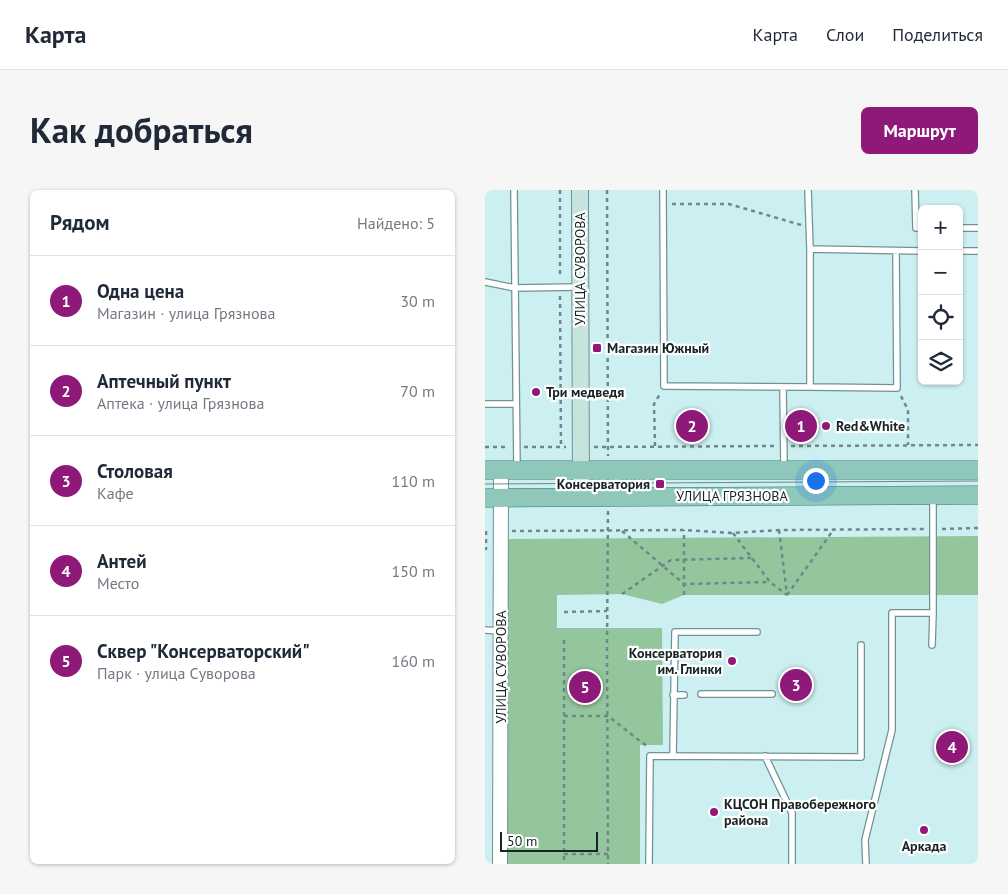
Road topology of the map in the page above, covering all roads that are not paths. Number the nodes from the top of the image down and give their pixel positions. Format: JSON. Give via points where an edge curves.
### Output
{"nodes":[{"id":1,"x":514,"y":190,"type":"edge"},
{"id":2,"x":580,"y":190,"type":"edge"},
{"id":3,"x":663,"y":190,"type":"edge"},
{"id":4,"x":808,"y":190,"type":"edge"},
{"id":5,"x":915,"y":190,"type":"edge"},
{"id":6,"x":918,"y":228,"type":"edge"},
{"id":7,"x":963,"y":228,"type":"edge"},
{"id":8,"x":978,"y":228,"type":"edge"},
{"id":9,"x":809,"y":249,"type":"junction"},
{"id":10,"x":896,"y":250,"type":"junction"},
{"id":11,"x":918,"y":251,"type":"edge"},
{"id":12,"x":963,"y":251,"type":"edge"},
{"id":13,"x":978,"y":251,"type":"edge"},
{"id":14,"x":485,"y":282,"type":"edge"},
{"id":15,"x":580,"y":287,"type":"junction"},
{"id":16,"x":515,"y":288,"type":"junction"},
{"id":17,"x":783,"y":387,"type":"junction"},
{"id":18,"x":810,"y":387,"type":"junction"},
{"id":19,"x":485,"y":404,"type":"edge"},
{"id":20,"x":516,"y":404,"type":"junction"},
{"id":21,"x":501,"y":470,"type":"edge"},
{"id":22,"x":581,"y":470,"type":"junction"},
{"id":23,"x":784,"y":470,"type":"junction"},
{"id":24,"x":978,"y":470,"type":"edge"},
{"id":25,"x":978,"y":494,"type":"edge"},
{"id":26,"x":933,"y":495,"type":"junction"},
{"id":27,"x":581,"y":497,"type":"junction"},
{"id":28,"x":493,"y":498,"type":"edge"},
{"id":29,"x":933,"y":613,"type":"junction"},
{"id":30,"x":485,"y":630,"type":"edge"},
{"id":31,"x":501,"y":631,"type":"junction"},
{"id":32,"x":757,"y":632,"type":"dead end"},
{"id":33,"x":861,"y":646,"type":"dead end"},
{"id":34,"x":932,"y":646,"type":"dead end"},
{"id":35,"x":701,"y":694,"type":"dead end"},
{"id":36,"x":772,"y":694,"type":"dead end"},
{"id":37,"x":673,"y":695,"type":"junction"},
{"id":38,"x":684,"y":695,"type":"dead end"},
{"id":39,"x":673,"y":756,"type":"junction"},
{"id":40,"x":765,"y":756,"type":"junction"},
{"id":41,"x":500,"y":864,"type":"edge"},
{"id":42,"x":649,"y":864,"type":"edge"},
{"id":43,"x":792,"y":864,"type":"edge"},
{"id":44,"x":866,"y":864,"type":"edge"}],
"edges":[{"from":1,"to":16,"type":"lane"},
{"from":2,"to":15,"type":"main road","name":"УЛИЦА СУВОРОВА"},
{"from":3,"to":17,"type":"lane","via":[[664,386]]},
{"from":4,"to":9,"type":"lane"},
{"from":5,"to":6,"type":"lane"},
{"from":7,"to":8,"type":"lane"},
{"from":9,"to":10,"type":"lane"},
{"from":9,"to":18,"type":"lane"},
{"from":10,"to":11,"type":"lane"},
{"from":10,"to":18,"type":"lane","via":[[897,388]]},
{"from":12,"to":13,"type":"lane"},
{"from":14,"to":16,"type":"lane"},
{"from":15,"to":16,"type":"lane"},
{"from":15,"to":22,"type":"main road","name":"УЛИЦА СУВОРОВА"},
{"from":16,"to":20,"type":"lane"},
{"from":17,"to":18,"type":"lane"},
{"from":17,"to":23,"type":"lane"},
{"from":19,"to":20,"type":"lane"},
{"from":20,"to":21,"type":"lane","via":[[517,447]]},
{"from":21,"to":22,"type":"main road","name":"УЛИЦА ГРЯЗНОВА"},
{"from":21,"to":28,"type":"street","name":"УЛИЦА СУВОРОВА"},
{"from":22,"to":23,"type":"main road","name":"УЛИЦА ГРЯЗНОВА"},
{"from":22,"to":27,"type":"main road","name":"УЛИЦА СУВОРОВА"},
{"from":23,"to":24,"type":"main road","name":"УЛИЦА ГРЯЗНОВА"},
{"from":25,"to":26,"type":"main road","name":"УЛИЦА ГРЯЗНОВА"},
{"from":26,"to":27,"type":"main road","name":"УЛИЦА ГРЯЗНОВА"},
{"from":26,"to":29,"type":"lane"},
{"from":27,"to":28,"type":"main road","name":"УЛИЦА ГРЯЗНОВА"},
{"from":28,"to":31,"type":"street","name":"УЛИЦА СУВОРОВА","via":[[502,531]]},
{"from":29,"to":34,"type":"lane"},
{"from":29,"to":44,"type":"lane","via":[[892,613],[892,730],[865,840]]},
{"from":30,"to":31,"type":"lane"},
{"from":31,"to":41,"type":"street","name":"УЛИЦА СУВОРОВА"},
{"from":32,"to":37,"type":"lane","via":[[675,632]]},
{"from":33,"to":40,"type":"lane","via":[[861,756]]},
{"from":35,"to":36,"type":"lane"},
{"from":37,"to":38,"type":"lane"},
{"from":37,"to":39,"type":"lane"},
{"from":39,"to":40,"type":"lane"},
{"from":39,"to":42,"type":"lane","via":[[650,756]]},
{"from":40,"to":43,"type":"lane","via":[[792,813]]}]}
